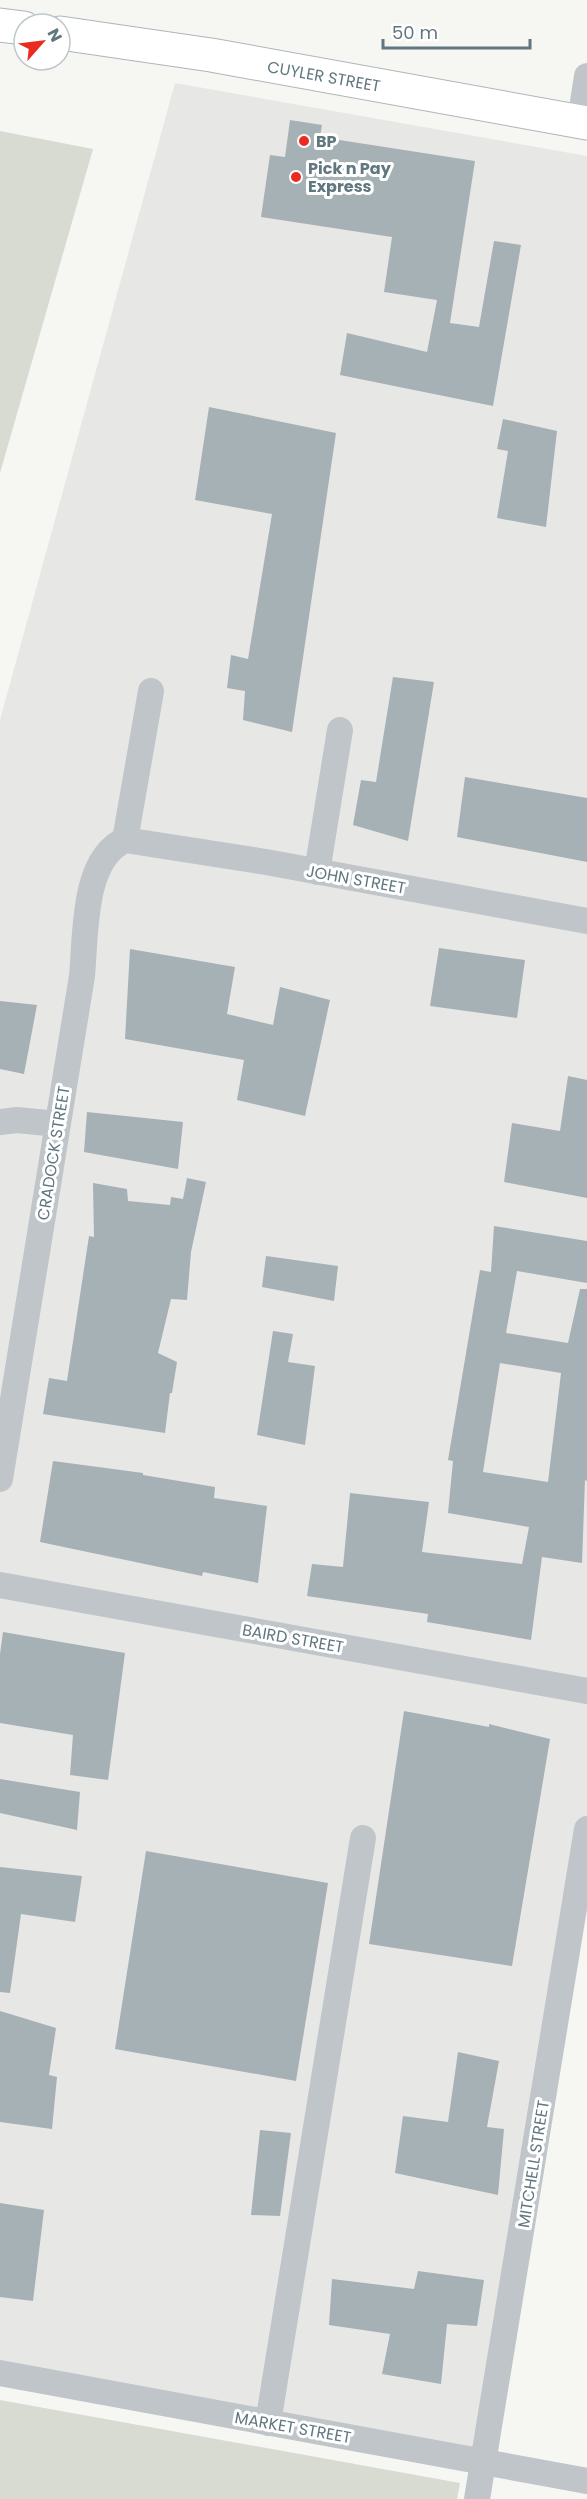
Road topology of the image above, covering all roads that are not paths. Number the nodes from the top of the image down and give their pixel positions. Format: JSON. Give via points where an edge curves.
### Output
{"nodes":[{"id":1,"x":72,"y":35,"type":"edge"},
{"id":2,"x":587,"y":76,"type":"edge"},
{"id":3,"x":583,"y":122,"type":"edge"},
{"id":4,"x":151,"y":691,"type":"dead end"},
{"id":5,"x":340,"y":730,"type":"dead end"},
{"id":6,"x":124,"y":840,"type":"junction"},
{"id":7,"x":317,"y":872,"type":"junction"},
{"id":8,"x":587,"y":921,"type":"edge"},
{"id":9,"x":0,"y":1122,"type":"edge"},
{"id":10,"x":58,"y":1124,"type":"junction"},
{"id":11,"x":0,"y":1479,"type":"edge"},
{"id":12,"x":0,"y":1585,"type":"edge"},
{"id":13,"x":587,"y":1691,"type":"edge"},
{"id":14,"x":587,"y":1829,"type":"edge"},
{"id":15,"x":363,"y":1838,"type":"dead end"},
{"id":16,"x":0,"y":2373,"type":"edge"},
{"id":17,"x":268,"y":2422,"type":"junction"},
{"id":18,"x":484,"y":2462,"type":"junction"},
{"id":19,"x":587,"y":2481,"type":"edge"},
{"id":20,"x":477,"y":2499,"type":"edge"}],
"edges":[{"from":1,"to":3,"type":"main road","name":"CUYLER STREET"},
{"from":2,"to":3,"type":"street"},
{"from":4,"to":6,"type":"street"},
{"from":5,"to":7,"type":"street"},
{"from":6,"to":7,"type":"street","name":"JOHN STREET"},
{"from":6,"to":10,"type":"street","name":"CRADOCK STREET","via":[[113,845],[96,870]]},
{"from":7,"to":8,"type":"street","name":"JOHN STREET"},
{"from":9,"to":10,"type":"street"},
{"from":10,"to":11,"type":"street","name":"CRADOCK STREET"},
{"from":12,"to":13,"type":"street","name":"BAIRD STREET"},
{"from":14,"to":18,"type":"street","name":"MITCHELL STREET"},
{"from":15,"to":17,"type":"street"},
{"from":16,"to":17,"type":"street","name":"MARKET STREET"},
{"from":17,"to":18,"type":"street","name":"MARKET STREET"},
{"from":18,"to":19,"type":"street","name":"MARKET STREET"},
{"from":18,"to":20,"type":"street","name":"MITCHELL STREET"}]}
